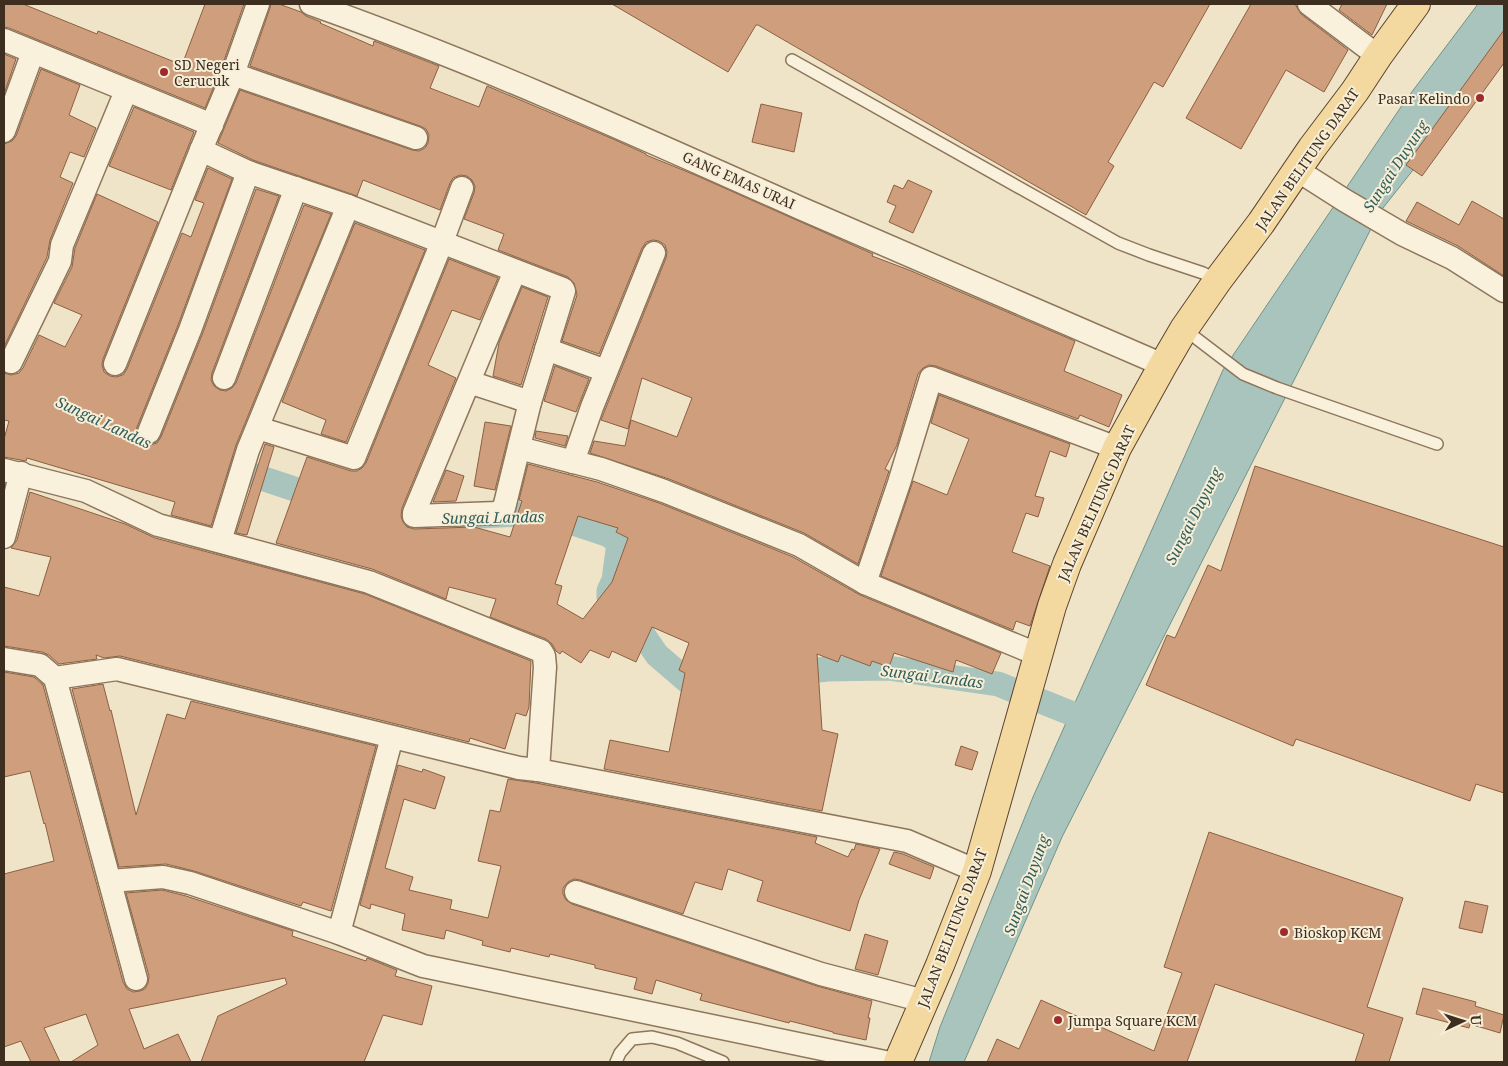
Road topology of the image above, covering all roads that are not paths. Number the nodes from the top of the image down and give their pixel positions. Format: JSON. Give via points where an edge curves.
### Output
{"nodes":[{"id":1,"x":258,"y":4,"type":"edge"},
{"id":2,"x":312,"y":4,"type":"edge"},
{"id":3,"x":1309,"y":4,"type":"edge"},
{"id":4,"x":1416,"y":4,"type":"edge"},
{"id":5,"x":4,"y":40,"type":"edge"},
{"id":6,"x":33,"y":52,"type":"junction"},
{"id":7,"x":1378,"y":56,"type":"junction"},
{"id":8,"x":792,"y":60,"type":"dead end"},
{"id":9,"x":233,"y":74,"type":"junction"},
{"id":10,"x":126,"y":90,"type":"junction"},
{"id":11,"x":212,"y":125,"type":"junction"},
{"id":12,"x":4,"y":131,"type":"edge"},
{"id":13,"x":416,"y":138,"type":"dead end"},
{"id":14,"x":201,"y":150,"type":"junction"},
{"id":15,"x":1297,"y":170,"type":"junction"},
{"id":16,"x":248,"y":172,"type":"junction"},
{"id":17,"x":296,"y":188,"type":"junction"},
{"id":18,"x":462,"y":188,"type":"dead end"},
{"id":19,"x":348,"y":206,"type":"junction"},
{"id":20,"x":442,"y":242,"type":"junction"},
{"id":21,"x":654,"y":253,"type":"dead end"},
{"id":22,"x":515,"y":271,"type":"junction"},
{"id":23,"x":1218,"y":280,"type":"junction"},
{"id":24,"x":1504,"y":290,"type":"edge"},
{"id":25,"x":1184,"y":329,"type":"junction"},
{"id":26,"x":546,"y":350,"type":"junction"},
{"id":27,"x":11,"y":362,"type":"dead end"},
{"id":28,"x":115,"y":364,"type":"dead end"},
{"id":29,"x":1163,"y":365,"type":"junction"},
{"id":30,"x":606,"y":372,"type":"junction"},
{"id":31,"x":224,"y":378,"type":"dead end"},
{"id":32,"x":469,"y":382,"type":"junction"},
{"id":33,"x":530,"y":402,"type":"junction"},
{"id":34,"x":258,"y":428,"type":"junction"},
{"id":35,"x":149,"y":432,"type":"dead end"},
{"id":36,"x":1437,"y":444,"type":"dead end"},
{"id":37,"x":519,"y":448,"type":"junction"},
{"id":38,"x":1117,"y":448,"type":"junction"},
{"id":39,"x":573,"y":462,"type":"junction"},
{"id":40,"x":12,"y":472,"type":"edge"},
{"id":41,"x":4,"y":537,"type":"edge"},
{"id":42,"x":220,"y":541,"type":"junction"},
{"id":43,"x":865,"y":583,"type":"junction"},
{"id":44,"x":1039,"y":655,"type":"junction"},
{"id":45,"x":4,"y":659,"type":"edge"},
{"id":46,"x":55,"y":678,"type":"junction"},
{"id":47,"x":392,"y":737,"type":"junction"},
{"id":48,"x":538,"y":770,"type":"junction"},
{"id":49,"x":977,"y":871,"type":"junction"},
{"id":50,"x":110,"y":880,"type":"junction"},
{"id":51,"x":576,"y":892,"type":"dead end"},
{"id":52,"x":339,"y":933,"type":"junction"},
{"id":53,"x":136,"y":979,"type":"dead end"},
{"id":54,"x":924,"y":1001,"type":"junction"},
{"id":55,"x":616,"y":1062,"type":"edge"},
{"id":56,"x":723,"y":1062,"type":"edge"},
{"id":57,"x":885,"y":1062,"type":"edge"},
{"id":58,"x":898,"y":1062,"type":"edge"}],
"edges":[{"from":1,"to":9,"type":"street"},
{"from":2,"to":29,"type":"street","name":"GANG EMAS URAI","via":[[390,32],[588,113],[871,240]]},
{"from":3,"to":7,"type":"street"},
{"from":4,"to":7,"type":"main road","name":"JALAN BELITUNG DARAT"},
{"from":5,"to":6,"type":"street"},
{"from":6,"to":10,"type":"street"},
{"from":6,"to":12,"type":"street"},
{"from":7,"to":15,"type":"main road","name":"JALAN BELITUNG DARAT"},
{"from":8,"to":23,"type":"lane","via":[[1118,243]]},
{"from":9,"to":11,"type":"street"},
{"from":9,"to":13,"type":"street"},
{"from":10,"to":11,"type":"street"},
{"from":10,"to":27,"type":"street","via":[[62,245],[60,261]]},
{"from":11,"to":14,"type":"street"},
{"from":14,"to":16,"type":"street"},
{"from":14,"to":28,"type":"street"},
{"from":15,"to":23,"type":"main road","name":"JALAN BELITUNG DARAT"},
{"from":15,"to":24,"type":"street","via":[[1377,220],[1452,258]]},
{"from":16,"to":17,"type":"street"},
{"from":16,"to":35,"type":"street"},
{"from":17,"to":19,"type":"street"},
{"from":17,"to":31,"type":"street"},
{"from":18,"to":20,"type":"street"},
{"from":19,"to":20,"type":"street"},
{"from":19,"to":34,"type":"street"},
{"from":20,"to":22,"type":"street"},
{"from":20,"to":34,"type":"street","via":[[354,458]]},
{"from":21,"to":30,"type":"street"},
{"from":22,"to":26,"type":"street","via":[[564,291]]},
{"from":22,"to":32,"type":"street"},
{"from":23,"to":25,"type":"main road","name":"JALAN BELITUNG DARAT"},
{"from":25,"to":29,"type":"main road","name":"JALAN BELITUNG DARAT"},
{"from":25,"to":36,"type":"lane","via":[[1243,374]]},
{"from":26,"to":30,"type":"street"},
{"from":26,"to":33,"type":"street"},
{"from":29,"to":38,"type":"main road","name":"JALAN BELITUNG DARAT"},
{"from":30,"to":39,"type":"street"},
{"from":32,"to":33,"type":"street"},
{"from":32,"to":37,"type":"street","via":[[414,516],[502,511]]},
{"from":33,"to":37,"type":"street"},
{"from":34,"to":42,"type":"street"},
{"from":37,"to":39,"type":"street"},
{"from":38,"to":43,"type":"street","via":[[931,378]]},
{"from":38,"to":44,"type":"main road","name":"JALAN BELITUNG DARAT","via":[[1067,564]]},
{"from":39,"to":43,"type":"street","via":[[664,491],[799,545]]},
{"from":40,"to":41,"type":"street"},
{"from":40,"to":42,"type":"street","via":[[86,492],[158,524]]},
{"from":42,"to":48,"type":"street","via":[[368,582],[542,651],[545,667]]},
{"from":43,"to":44,"type":"street"},
{"from":44,"to":49,"type":"main road","name":"JALAN BELITUNG DARAT"},
{"from":45,"to":46,"type":"street","via":[[40,665]]},
{"from":46,"to":47,"type":"street","via":[[117,669]]},
{"from":46,"to":50,"type":"street"},
{"from":47,"to":48,"type":"street"},
{"from":47,"to":52,"type":"street"},
{"from":48,"to":49,"type":"street","via":[[907,841]]},
{"from":49,"to":54,"type":"main road","name":"JALAN BELITUNG DARAT"},
{"from":50,"to":52,"type":"street","via":[[163,877],[190,883]]},
{"from":50,"to":53,"type":"street"},
{"from":51,"to":54,"type":"street","via":[[821,974]]},
{"from":52,"to":57,"type":"street","via":[[424,966]]},
{"from":54,"to":58,"type":"main road","name":"JALAN BELITUNG DARAT"},
{"from":55,"to":56,"type":"lane","via":[[632,1039],[652,1037],[677,1043]]}]}
